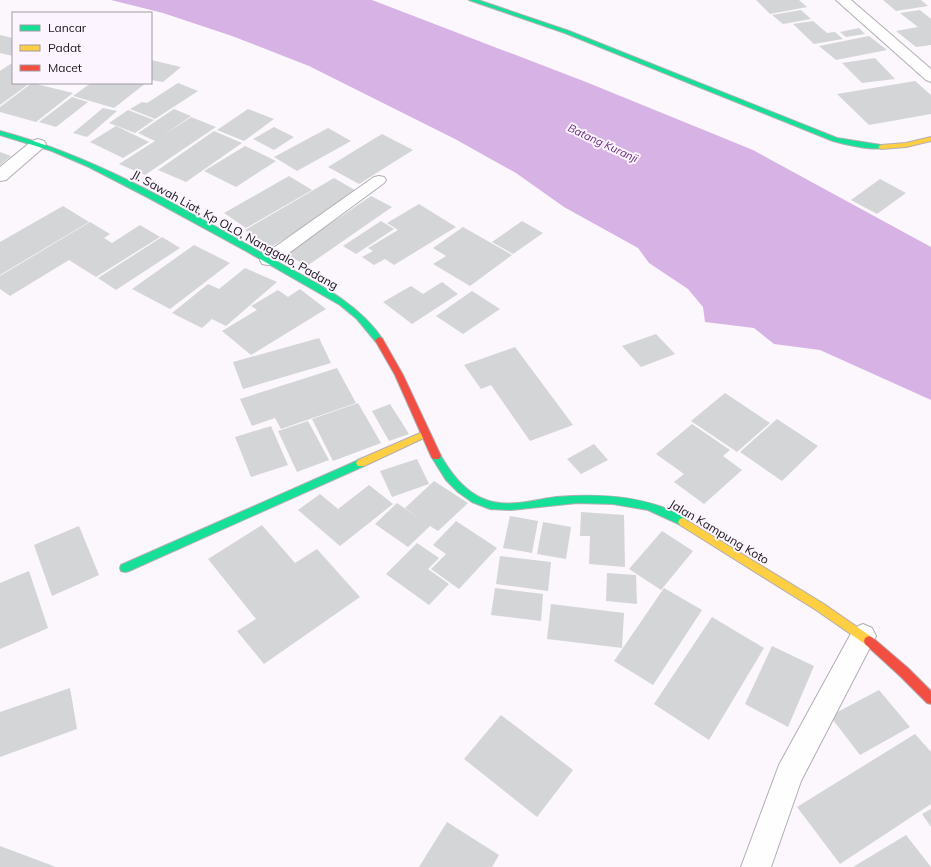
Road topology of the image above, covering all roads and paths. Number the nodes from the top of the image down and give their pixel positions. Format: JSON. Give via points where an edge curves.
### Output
{"nodes":[{"id":1,"x":472,"y":0,"type":"edge"},
{"id":2,"x":843,"y":0,"type":"edge"},
{"id":3,"x":931,"y":77,"type":"edge"},
{"id":4,"x":0,"y":133,"type":"edge"},
{"id":5,"x":931,"y":139,"type":"edge"},
{"id":6,"x":38,"y":144,"type":"junction"},
{"id":7,"x":0,"y":176,"type":"edge"},
{"id":8,"x":380,"y":180,"type":"dead end"},
{"id":9,"x":268,"y":260,"type":"junction"},
{"id":10,"x":412,"y":404,"type":"joint"},
{"id":11,"x":425,"y":434,"type":"junction"},
{"id":12,"x":125,"y":568,"type":"dead end"},
{"id":13,"x":863,"y":636,"type":"junction"},
{"id":14,"x":931,"y":700,"type":"edge"},
{"id":15,"x":756,"y":867,"type":"edge"}],
"edges":[{"from":1,"to":5,"type":"street","via":[[567,32],[835,140],[878,149],[899,148]]},
{"from":2,"to":3,"type":"street"},
{"from":4,"to":6,"type":"street","name":"Jl. Sawah Liat, Kp OLO, Nanggalo, Padang"},
{"from":6,"to":7,"type":"street"},
{"from":6,"to":9,"type":"street","name":"Jl. Sawah Liat, Kp OLO, Nanggalo, Padang","via":[[105,173]]},
{"from":8,"to":9,"type":"lane"},
{"from":9,"to":10,"type":"street","name":"Jl. Sawah Liat, Kp OLO, Nanggalo, Padang","via":[[345,303],[362,319],[388,353]]},
{"from":10,"to":11,"type":"street","name":"Jalan Kampung Koto"},
{"from":11,"to":12,"type":"street"},
{"from":11,"to":13,"type":"street","name":"Jalan Kampung Koto","via":[[448,476],[469,497],[484,505],[501,508],[581,499],[612,499],[655,508],[682,522]]},
{"from":13,"to":14,"type":"street","name":"Jalan Kampung Koto"},
{"from":13,"to":15,"type":"street","via":[[788,775]]}]}
